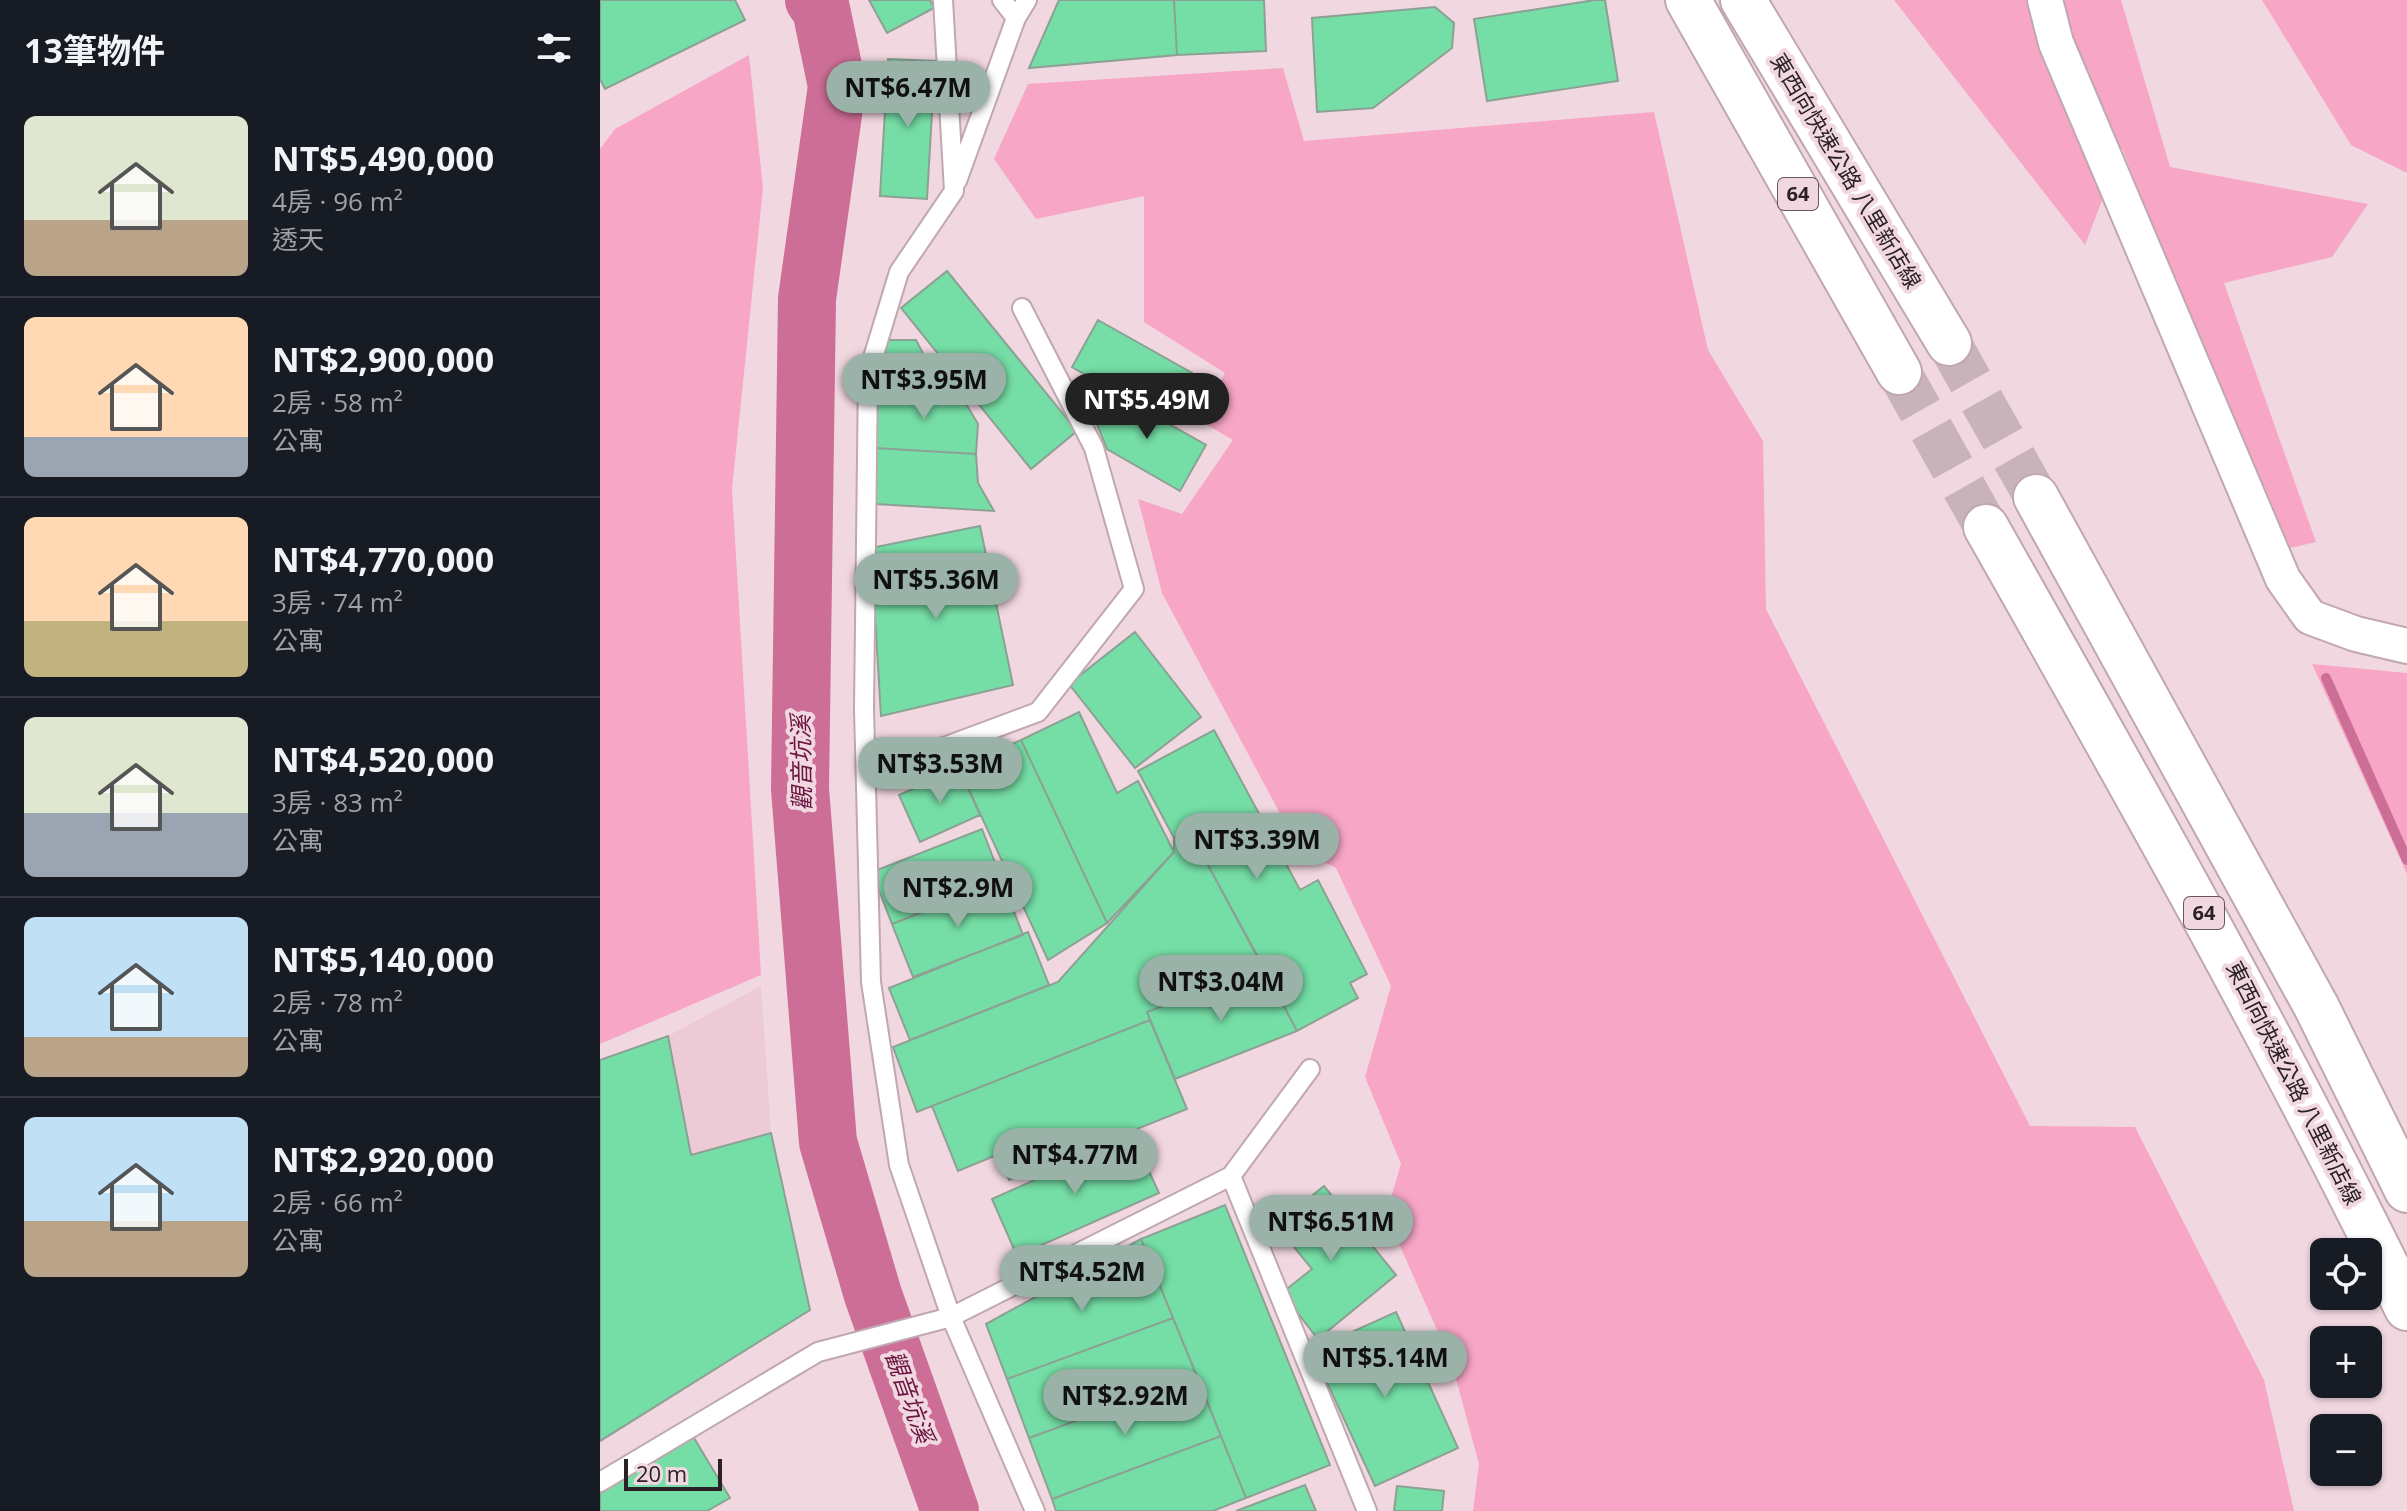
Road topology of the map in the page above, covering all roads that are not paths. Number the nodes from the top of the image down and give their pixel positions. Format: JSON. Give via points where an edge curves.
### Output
{"nodes":[{"id":1,"x":943,"y":0,"type":"edge"},
{"id":2,"x":1002,"y":0,"type":"edge"},
{"id":3,"x":1027,"y":0,"type":"edge"},
{"id":4,"x":1743,"y":0,"type":"edge"},
{"id":5,"x":2045,"y":0,"type":"edge"},
{"id":6,"x":1692,"y":8,"type":"edge"},
{"id":7,"x":1016,"y":18,"type":"junction"},
{"id":8,"x":954,"y":191,"type":"junction"},
{"id":9,"x":1022,"y":308,"type":"dead end"},
{"id":10,"x":1949,"y":343,"type":"tunnel mouth"},
{"id":11,"x":1899,"y":372,"type":"tunnel mouth"},
{"id":12,"x":2036,"y":497,"type":"tunnel mouth"},
{"id":13,"x":1986,"y":527,"type":"tunnel mouth"},
{"id":14,"x":2407,"y":646,"type":"edge"},
{"id":15,"x":866,"y":776,"type":"junction"},
{"id":16,"x":1310,"y":1069,"type":"dead end"},
{"id":17,"x":1231,"y":1176,"type":"junction"},
{"id":18,"x":2407,"y":1190,"type":"edge"},
{"id":19,"x":2407,"y":1308,"type":"edge"},
{"id":20,"x":951,"y":1317,"type":"junction"},
{"id":21,"x":600,"y":1482,"type":"edge"},
{"id":22,"x":1035,"y":1511,"type":"edge"},
{"id":23,"x":1367,"y":1511,"type":"edge"}],
"edges":[{"from":1,"to":8,"type":"lane"},
{"from":2,"to":7,"type":"lane"},
{"from":3,"to":7,"type":"lane"},
{"from":4,"to":10,"type":"highway","name":"東西向快速公路 八里新店線","number":"64"},
{"from":5,"to":14,"type":"street","via":[[2056,43],[2283,579],[2310,617]]},
{"from":6,"to":11,"type":"highway","number":"64"},
{"from":7,"to":8,"type":"lane"},
{"from":8,"to":15,"type":"lane","via":[[899,272],[868,374]]},
{"from":9,"to":15,"type":"lane","via":[[1094,448],[1134,589],[1038,712]]},
{"from":12,"to":18,"type":"highway","number":"64","via":[[2316,1006]]},
{"from":13,"to":19,"type":"highway","name":"東西向快速公路 八里新店線","number":"64","via":[[2226,951]]},
{"from":15,"to":20,"type":"lane","via":[[871,982],[899,1165]]},
{"from":16,"to":17,"type":"lane"},
{"from":17,"to":20,"type":"lane"},
{"from":17,"to":23,"type":"lane"},
{"from":20,"to":21,"type":"lane","via":[[818,1352]]},
{"from":20,"to":22,"type":"lane"}]}
